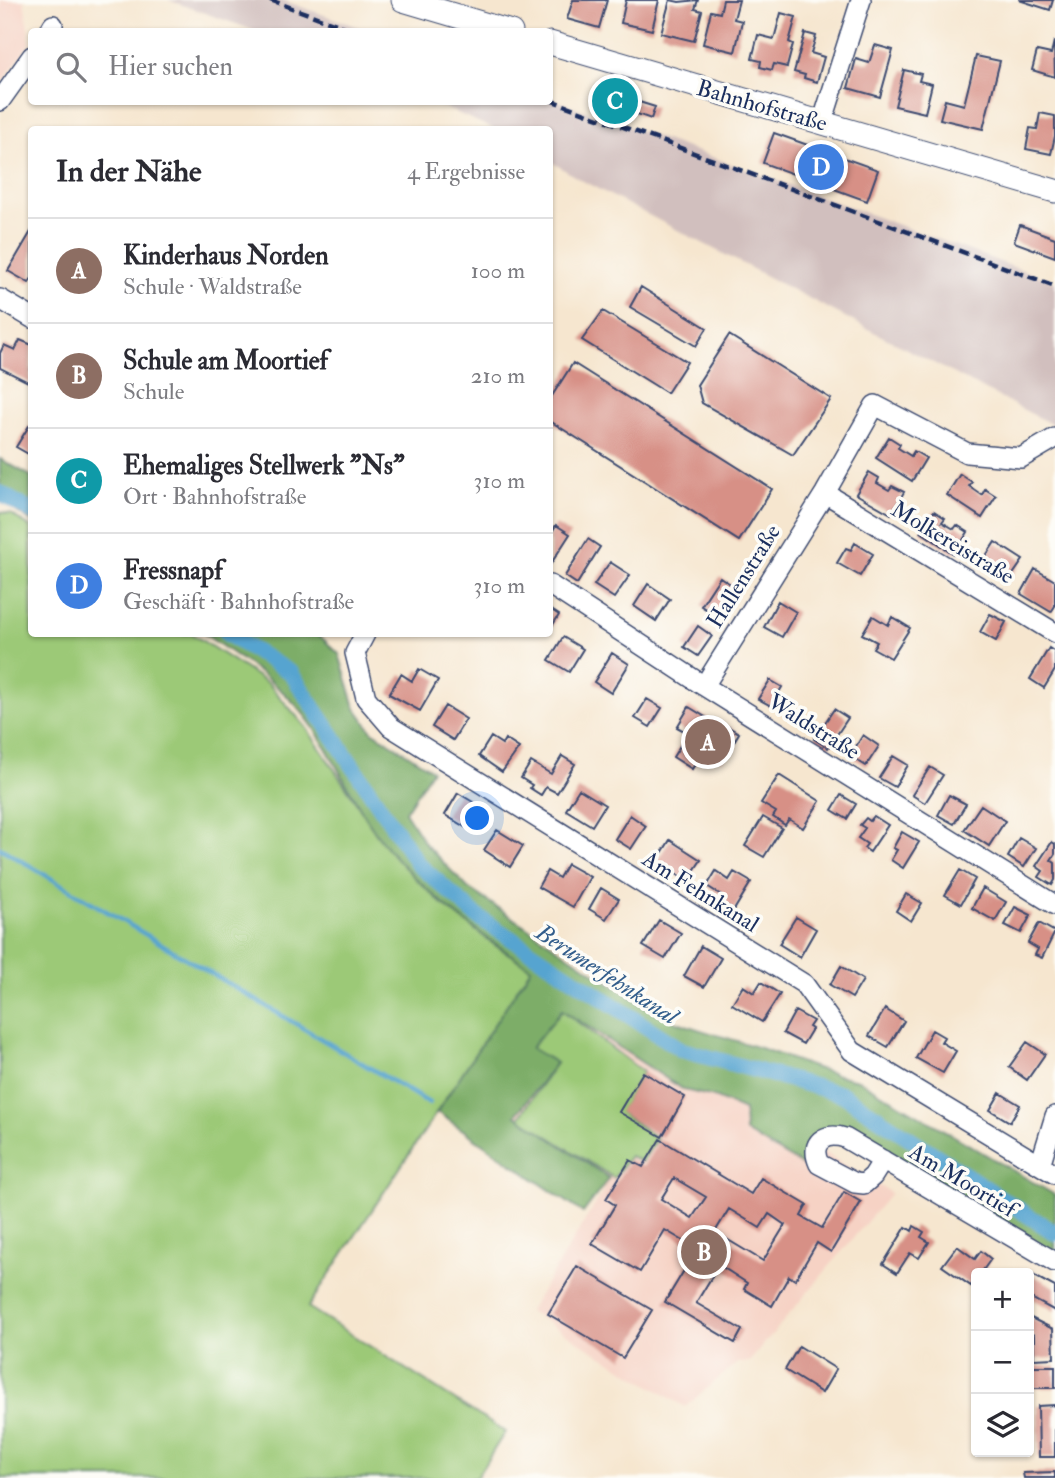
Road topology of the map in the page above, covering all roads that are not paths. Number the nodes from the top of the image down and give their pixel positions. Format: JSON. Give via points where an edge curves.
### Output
{"nodes":[{"id":1,"x":403,"y":0,"type":"edge"},
{"id":2,"x":861,"y":0,"type":"edge"},
{"id":3,"x":498,"y":28,"type":"edge"},
{"id":4,"x":553,"y":44,"type":"edge"},
{"id":5,"x":28,"y":62,"type":"edge"},
{"id":6,"x":0,"y":101,"type":"edge"},
{"id":7,"x":822,"y":123,"type":"junction"},
{"id":8,"x":1055,"y":191,"type":"edge"},
{"id":9,"x":0,"y":299,"type":"edge"},
{"id":10,"x":28,"y":315,"type":"edge"},
{"id":11,"x":1055,"y":438,"type":"edge"},
{"id":12,"x":825,"y":493,"type":"junction"},
{"id":13,"x":553,"y":587,"type":"edge"},
{"id":14,"x":1055,"y":633,"type":"edge"},
{"id":15,"x":363,"y":637,"type":"edge"},
{"id":16,"x":704,"y":686,"type":"junction"},
{"id":17,"x":1055,"y":905,"type":"edge"},
{"id":18,"x":1055,"y":1116,"type":"edge"},
{"id":19,"x":883,"y":1160,"type":"dead end"},
{"id":20,"x":1047,"y":1170,"type":"edge"},
{"id":21,"x":1055,"y":1262,"type":"edge"}],
"edges":[{"from":1,"to":3,"type":"main road"},
{"from":2,"to":7,"type":"street"},
{"from":4,"to":7,"type":"main road","name":"Bahnhofstraße"},
{"from":5,"to":6,"type":"street"},
{"from":7,"to":8,"type":"main road","name":"Bahnhofstraße"},
{"from":9,"to":10,"type":"street"},
{"from":11,"to":12,"type":"street","name":"Hallenstraße","via":[[1021,458],[967,453],[875,405]]},
{"from":12,"to":14,"type":"street","name":"Molkereistraße"},
{"from":12,"to":16,"type":"street","name":"Hallenstraße"},
{"from":13,"to":16,"type":"street","name":"Waldstraße"},
{"from":15,"to":20,"type":"street","name":"Am Fehnkanal","via":[[355,653],[366,698],[391,727],[804,984],[852,1051]]},
{"from":16,"to":17,"type":"street","name":"Waldstraße"},
{"from":18,"to":20,"type":"street"},
{"from":19,"to":21,"type":"street","name":"Am Moortief"}]}
